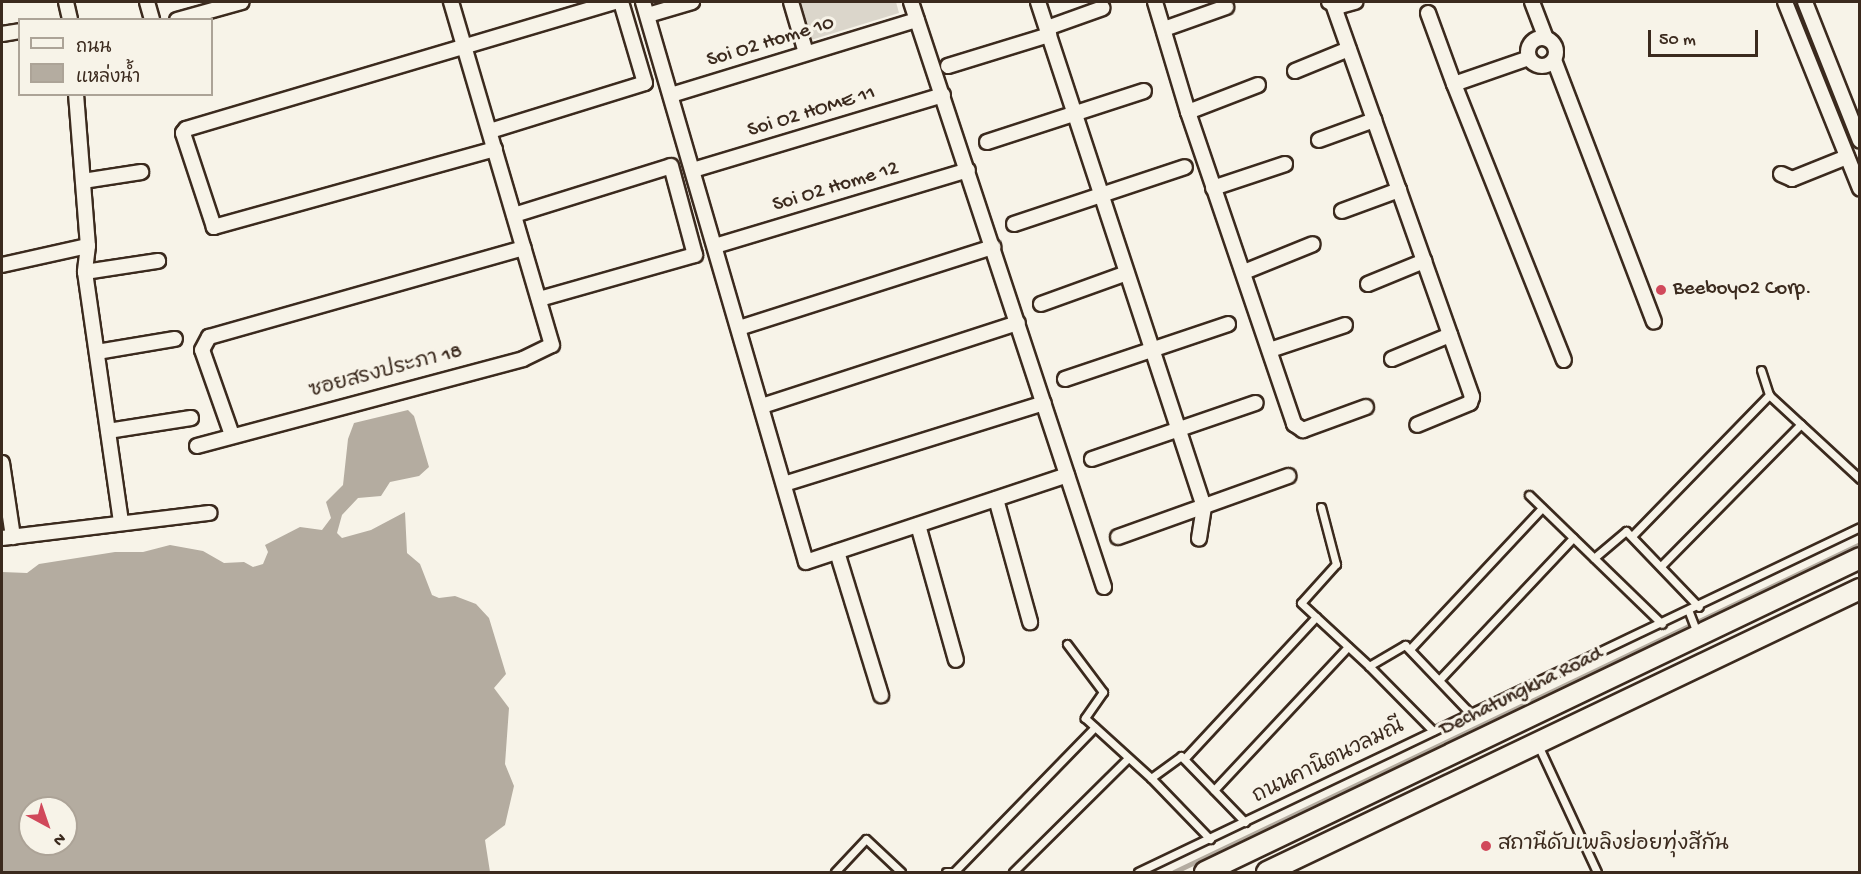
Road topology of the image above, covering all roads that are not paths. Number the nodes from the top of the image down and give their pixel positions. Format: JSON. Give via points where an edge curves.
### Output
{"nodes":[{"id":1,"x":66,"y":2,"type":"edge"},
{"id":2,"x":147,"y":2,"type":"edge"},
{"id":3,"x":242,"y":2,"type":"edge"},
{"id":4,"x":451,"y":2,"type":"edge"},
{"id":5,"x":614,"y":2,"type":"edge"},
{"id":6,"x":621,"y":2,"type":"edge"},
{"id":7,"x":692,"y":2,"type":"edge"},
{"id":8,"x":791,"y":2,"type":"edge"},
{"id":9,"x":911,"y":2,"type":"edge"},
{"id":10,"x":1038,"y":2,"type":"edge"},
{"id":11,"x":1155,"y":2,"type":"edge"},
{"id":12,"x":1354,"y":2,"type":"edge"},
{"id":13,"x":1532,"y":2,"type":"edge"},
{"id":14,"x":1785,"y":2,"type":"edge"},
{"id":15,"x":1804,"y":2,"type":"edge"},
{"id":16,"x":1331,"y":3,"type":"edge"},
{"id":17,"x":1226,"y":7,"type":"dead end"},
{"id":18,"x":646,"y":8,"type":"edge"},
{"id":19,"x":1103,"y":8,"type":"dead end"},
{"id":20,"x":1428,"y":14,"type":"dead end"},
{"id":21,"x":70,"y":18,"type":"edge"},
{"id":22,"x":151,"y":18,"type":"edge"},
{"id":23,"x":184,"y":18,"type":"edge"},
{"id":24,"x":917,"y":20,"type":"junction"},
{"id":25,"x":1164,"y":29,"type":"junction"},
{"id":26,"x":18,"y":31,"type":"edge"},
{"id":27,"x":1048,"y":31,"type":"junction"},
{"id":28,"x":2,"y":34,"type":"edge"},
{"id":29,"x":1546,"y":38,"type":"junction"},
{"id":30,"x":465,"y":48,"type":"junction"},
{"id":31,"x":1349,"y":49,"type":"junction"},
{"id":32,"x":806,"y":53,"type":"junction"},
{"id":33,"x":1529,"y":58,"type":"junction"},
{"id":34,"x":1554,"y":60,"type":"junction"},
{"id":35,"x":948,"y":66,"type":"dead end"},
{"id":36,"x":1295,"y":71,"type":"dead end"},
{"id":37,"x":1454,"y":84,"type":"junction"},
{"id":38,"x":1258,"y":85,"type":"dead end"},
{"id":39,"x":1144,"y":92,"type":"dead end"},
{"id":40,"x":671,"y":95,"type":"junction"},
{"id":41,"x":943,"y":95,"type":"junction"},
{"id":42,"x":76,"y":96,"type":"edge"},
{"id":43,"x":1074,"y":111,"type":"junction"},
{"id":44,"x":1188,"y":112,"type":"junction"},
{"id":45,"x":1374,"y":120,"type":"junction"},
{"id":46,"x":490,"y":131,"type":"junction"},
{"id":47,"x":1859,"y":137,"type":"edge"},
{"id":48,"x":1319,"y":140,"type":"dead end"},
{"id":49,"x":987,"y":142,"type":"dead end"},
{"id":50,"x":1841,"y":142,"type":"junction"},
{"id":51,"x":495,"y":149,"type":"junction"},
{"id":52,"x":1846,"y":157,"type":"junction"},
{"id":53,"x":1285,"y":164,"type":"dead end"},
{"id":54,"x":1185,"y":167,"type":"dead end"},
{"id":55,"x":693,"y":170,"type":"junction"},
{"id":56,"x":968,"y":170,"type":"junction"},
{"id":57,"x":141,"y":172,"type":"dead end"},
{"id":58,"x":1781,"y":174,"type":"dead end"},
{"id":59,"x":83,"y":181,"type":"junction"},
{"id":60,"x":1213,"y":189,"type":"junction"},
{"id":61,"x":1860,"y":189,"type":"edge"},
{"id":62,"x":1399,"y":190,"type":"junction"},
{"id":63,"x":1101,"y":193,"type":"junction"},
{"id":64,"x":1342,"y":211,"type":"dead end"},
{"id":65,"x":514,"y":214,"type":"junction"},
{"id":66,"x":1014,"y":224,"type":"dead end"},
{"id":67,"x":1313,"y":244,"type":"dead end"},
{"id":68,"x":88,"y":246,"type":"junction"},
{"id":69,"x":716,"y":246,"type":"junction"},
{"id":70,"x":993,"y":247,"type":"junction"},
{"id":71,"x":524,"y":248,"type":"junction"},
{"id":72,"x":158,"y":261,"type":"dead end"},
{"id":73,"x":1424,"y":261,"type":"junction"},
{"id":74,"x":2,"y":264,"type":"edge"},
{"id":75,"x":85,"y":272,"type":"junction"},
{"id":76,"x":1244,"y":272,"type":"junction"},
{"id":77,"x":1127,"y":273,"type":"junction"},
{"id":78,"x":1368,"y":284,"type":"dead end"},
{"id":79,"x":539,"y":299,"type":"junction"},
{"id":80,"x":1041,"y":304,"type":"dead end"},
{"id":81,"x":1654,"y":322,"type":"dead end"},
{"id":82,"x":1018,"y":323,"type":"junction"},
{"id":83,"x":1228,"y":324,"type":"dead end"},
{"id":84,"x":1345,"y":325,"type":"dead end"},
{"id":85,"x":739,"y":328,"type":"junction"},
{"id":86,"x":1450,"y":334,"type":"junction"},
{"id":87,"x":175,"y":339,"type":"dead end"},
{"id":88,"x":1152,"y":348,"type":"junction"},
{"id":89,"x":1270,"y":350,"type":"junction"},
{"id":90,"x":97,"y":352,"type":"junction"},
{"id":91,"x":1392,"y":359,"type":"dead end"},
{"id":92,"x":1564,"y":360,"type":"dead end"},
{"id":93,"x":1761,"y":370,"type":"dead end"},
{"id":94,"x":1065,"y":379,"type":"dead end"},
{"id":95,"x":1769,"y":395,"type":"junction"},
{"id":96,"x":1044,"y":403,"type":"junction"},
{"id":97,"x":1256,"y":403,"type":"dead end"},
{"id":98,"x":762,"y":406,"type":"junction"},
{"id":99,"x":1366,"y":406,"type":"dead end"},
{"id":100,"x":191,"y":418,"type":"dead end"},
{"id":101,"x":1801,"y":424,"type":"junction"},
{"id":102,"x":1417,"y":425,"type":"dead end"},
{"id":103,"x":1178,"y":428,"type":"junction"},
{"id":104,"x":108,"y":431,"type":"junction"},
{"id":105,"x":232,"y":435,"type":"junction"},
{"id":106,"x":197,"y":446,"type":"dead end"},
{"id":107,"x":1092,"y":459,"type":"dead end"},
{"id":108,"x":2,"y":463,"type":"edge"},
{"id":109,"x":1068,"y":475,"type":"junction"},
{"id":110,"x":1288,"y":476,"type":"dead end"},
{"id":111,"x":1860,"y":479,"type":"edge"},
{"id":112,"x":784,"y":484,"type":"junction"},
{"id":113,"x":1529,"y":495,"type":"dead end"},
{"id":114,"x":996,"y":499,"type":"junction"},
{"id":115,"x":1204,"y":507,"type":"junction"},
{"id":116,"x":1321,"y":507,"type":"dead end"},
{"id":117,"x":1542,"y":508,"type":"junction"},
{"id":118,"x":210,"y":513,"type":"dead end"},
{"id":119,"x":122,"y":522,"type":"junction"},
{"id":120,"x":918,"y":525,"type":"junction"},
{"id":121,"x":1860,"y":527,"type":"edge"},
{"id":122,"x":1632,"y":536,"type":"junction"},
{"id":123,"x":1118,"y":537,"type":"dead end"},
{"id":124,"x":7,"y":538,"type":"edge"},
{"id":125,"x":1573,"y":538,"type":"junction"},
{"id":126,"x":1199,"y":539,"type":"dead end"},
{"id":127,"x":837,"y":552,"type":"junction"},
{"id":128,"x":1593,"y":558,"type":"junction"},
{"id":129,"x":1860,"y":558,"type":"edge"},
{"id":130,"x":1661,"y":566,"type":"junction"},
{"id":131,"x":1104,"y":587,"type":"dead end"},
{"id":132,"x":1860,"y":589,"type":"edge"},
{"id":133,"x":1699,"y":607,"type":"junction"},
{"id":134,"x":1316,"y":617,"type":"junction"},
{"id":135,"x":1030,"y":622,"type":"dead end"},
{"id":136,"x":1662,"y":624,"type":"junction"},
{"id":137,"x":1694,"y":624,"type":"junction"},
{"id":138,"x":1067,"y":644,"type":"dead end"},
{"id":139,"x":1348,"y":647,"type":"junction"},
{"id":140,"x":1410,"y":649,"type":"junction"},
{"id":141,"x":956,"y":660,"type":"dead end"},
{"id":142,"x":1369,"y":666,"type":"junction"},
{"id":143,"x":1440,"y":679,"type":"junction"},
{"id":144,"x":881,"y":695,"type":"dead end"},
{"id":145,"x":1470,"y":713,"type":"junction"},
{"id":146,"x":1095,"y":727,"type":"junction"},
{"id":147,"x":1433,"y":731,"type":"junction"},
{"id":148,"x":1537,"y":743,"type":"junction"},
{"id":149,"x":1128,"y":758,"type":"junction"},
{"id":150,"x":1184,"y":759,"type":"junction"},
{"id":151,"x":1151,"y":778,"type":"junction"},
{"id":152,"x":1214,"y":790,"type":"junction"},
{"id":153,"x":1245,"y":822,"type":"junction"},
{"id":154,"x":1210,"y":839,"type":"junction"},
{"id":155,"x":1212,"y":871,"type":"edge"},
{"id":156,"x":835,"y":873,"type":"edge"},
{"id":157,"x":901,"y":873,"type":"edge"},
{"id":158,"x":946,"y":873,"type":"edge"},
{"id":159,"x":953,"y":873,"type":"edge"},
{"id":160,"x":1013,"y":873,"type":"edge"},
{"id":161,"x":1138,"y":873,"type":"edge"},
{"id":162,"x":1267,"y":873,"type":"edge"},
{"id":163,"x":1597,"y":873,"type":"edge"}],
"edges":[{"from":1,"to":21,"type":"street"},
{"from":2,"to":22,"type":"street"},
{"from":3,"to":23,"type":"street"},
{"from":4,"to":30,"type":"street"},
{"from":5,"to":30,"type":"street"},
{"from":6,"to":46,"type":"street","via":[[645,83]]},
{"from":7,"to":18,"type":"street"},
{"from":8,"to":32,"type":"street"},
{"from":9,"to":24,"type":"street"},
{"from":10,"to":27,"type":"street"},
{"from":11,"to":25,"type":"street"},
{"from":12,"to":16,"type":"street","via":[[1346,6]]},
{"from":13,"to":29,"type":"street"},
{"from":14,"to":50,"type":"street"},
{"from":15,"to":47,"type":"street"},
{"from":16,"to":31,"type":"street"},
{"from":17,"to":25,"type":"street"},
{"from":18,"to":40,"type":"street"},
{"from":19,"to":27,"type":"street"},
{"from":20,"to":37,"type":"street"},
{"from":24,"to":32,"type":"street","name":"Soi O2 Home 10"},
{"from":24,"to":41,"type":"street"},
{"from":25,"to":44,"type":"street"},
{"from":26,"to":28,"type":"street"},
{"from":27,"to":35,"type":"street"},
{"from":27,"to":43,"type":"street"},
{"from":29,"to":33,"type":"street","via":[[1531,43]]},
{"from":29,"to":34,"type":"street","via":[[1555,47]]},
{"from":30,"to":46,"type":"street"},
{"from":30,"to":51,"type":"street","via":[[186,129],[183,137],[210,222],[220,227]]},
{"from":31,"to":36,"type":"street"},
{"from":31,"to":45,"type":"street"},
{"from":32,"to":40,"type":"street","name":"Soi O2 Home 10"},
{"from":33,"to":34,"type":"street","via":[[1538,66]]},
{"from":33,"to":37,"type":"street"},
{"from":34,"to":81,"type":"street"},
{"from":37,"to":92,"type":"street"},
{"from":38,"to":44,"type":"street"},
{"from":39,"to":43,"type":"street"},
{"from":40,"to":55,"type":"street"},
{"from":41,"to":55,"type":"street","name":"Soi O2 HOME 11"},
{"from":41,"to":56,"type":"street"},
{"from":42,"to":59,"type":"street"},
{"from":43,"to":49,"type":"street"},
{"from":43,"to":63,"type":"street"},
{"from":44,"to":60,"type":"street"},
{"from":45,"to":48,"type":"street"},
{"from":45,"to":62,"type":"street"},
{"from":46,"to":51,"type":"street"},
{"from":47,"to":50,"type":"lane"},
{"from":50,"to":52,"type":"street"},
{"from":51,"to":65,"type":"street"},
{"from":52,"to":58,"type":"street","via":[[1792,179]]},
{"from":52,"to":61,"type":"street"},
{"from":53,"to":60,"type":"street"},
{"from":54,"to":63,"type":"street"},
{"from":55,"to":69,"type":"street"},
{"from":56,"to":69,"type":"street","name":"Soi O2 Home 12"},
{"from":56,"to":70,"type":"street"},
{"from":57,"to":59,"type":"street"},
{"from":59,"to":68,"type":"street"},
{"from":60,"to":76,"type":"street"},
{"from":62,"to":64,"type":"street"},
{"from":62,"to":73,"type":"street"},
{"from":63,"to":66,"type":"street"},
{"from":63,"to":77,"type":"street"},
{"from":65,"to":71,"type":"street"},
{"from":65,"to":79,"type":"street","via":[[671,166],[695,255]]},
{"from":67,"to":76,"type":"street"},
{"from":68,"to":74,"type":"street"},
{"from":68,"to":75,"type":"street"},
{"from":69,"to":85,"type":"street"},
{"from":70,"to":82,"type":"street"},
{"from":70,"to":85,"type":"street"},
{"from":71,"to":79,"type":"street"},
{"from":71,"to":105,"type":"street","via":[[209,337],[202,350]]},
{"from":72,"to":75,"type":"street"},
{"from":73,"to":78,"type":"street"},
{"from":73,"to":86,"type":"street"},
{"from":75,"to":90,"type":"street"},
{"from":76,"to":89,"type":"street"},
{"from":77,"to":80,"type":"street"},
{"from":77,"to":88,"type":"street"},
{"from":79,"to":105,"type":"street","name":"ซอยสรงประภา 18","via":[[553,341],[550,349]]},
{"from":82,"to":96,"type":"street"},
{"from":82,"to":98,"type":"street"},
{"from":83,"to":88,"type":"street"},
{"from":84,"to":89,"type":"street"},
{"from":85,"to":98,"type":"street"},
{"from":86,"to":91,"type":"street"},
{"from":86,"to":102,"type":"street","via":[[1472,397],[1470,403]]},
{"from":87,"to":90,"type":"street"},
{"from":88,"to":94,"type":"street"},
{"from":88,"to":103,"type":"street"},
{"from":89,"to":99,"type":"street","via":[[1298,428],[1303,430]]},
{"from":90,"to":104,"type":"street"},
{"from":93,"to":95,"type":"lane"},
{"from":95,"to":101,"type":"lane"},
{"from":95,"to":122,"type":"lane"},
{"from":96,"to":109,"type":"street"},
{"from":96,"to":112,"type":"street"},
{"from":97,"to":103,"type":"street"},
{"from":98,"to":112,"type":"street"},
{"from":100,"to":104,"type":"street"},
{"from":101,"to":111,"type":"lane"},
{"from":101,"to":130,"type":"lane"},
{"from":103,"to":107,"type":"street"},
{"from":103,"to":115,"type":"street"},
{"from":104,"to":119,"type":"street"},
{"from":105,"to":106,"type":"street","name":"ซอยสรงประภา 18"},
{"from":108,"to":124,"type":"street"},
{"from":109,"to":114,"type":"street"},
{"from":109,"to":131,"type":"street"},
{"from":110,"to":115,"type":"street"},
{"from":112,"to":127,"type":"street","via":[[806,562]]},
{"from":113,"to":117,"type":"lane"},
{"from":114,"to":120,"type":"street"},
{"from":114,"to":135,"type":"street"},
{"from":115,"to":123,"type":"street"},
{"from":115,"to":126,"type":"street"},
{"from":116,"to":134,"type":"lane","via":[[1336,564],[1301,603]]},
{"from":117,"to":125,"type":"lane"},
{"from":117,"to":140,"type":"lane"},
{"from":118,"to":119,"type":"street"},
{"from":119,"to":124,"type":"street"},
{"from":120,"to":127,"type":"street"},
{"from":120,"to":141,"type":"street"},
{"from":121,"to":133,"type":"lane","name":"ถนนคานิตนวลมณี"},
{"from":122,"to":128,"type":"lane","via":[[1626,531],[1620,533]]},
{"from":122,"to":130,"type":"lane"},
{"from":125,"to":128,"type":"lane"},
{"from":125,"to":143,"type":"lane"},
{"from":127,"to":144,"type":"street"},
{"from":128,"to":136,"type":"lane"},
{"from":129,"to":137,"type":"street","name":"Dechatungkha Road"},
{"from":130,"to":133,"type":"lane"},
{"from":132,"to":148,"type":"street"},
{"from":133,"to":137,"type":"lane","name":"ถนนคานิตนวลมณี"},
{"from":134,"to":139,"type":"lane"},
{"from":134,"to":150,"type":"lane"},
{"from":136,"to":137,"type":"lane","name":"ถนนคานิตนวลมณี"},
{"from":136,"to":145,"type":"lane","name":"ถนนคานิตนวลมณี"},
{"from":137,"to":155,"type":"street","name":"Dechatungkha Road"},
{"from":138,"to":146,"type":"lane","via":[[1103,692],[1085,718]]},
{"from":139,"to":142,"type":"lane"},
{"from":139,"to":152,"type":"lane"},
{"from":140,"to":142,"type":"lane","via":[[1402,646]]},
{"from":140,"to":143,"type":"lane"},
{"from":142,"to":147,"type":"lane"},
{"from":143,"to":145,"type":"lane"},
{"from":145,"to":147,"type":"lane","name":"ถนนคานิตนวลมณี"},
{"from":146,"to":149,"type":"lane"},
{"from":146,"to":159,"type":"lane"},
{"from":147,"to":153,"type":"lane","name":"ถนนคานิตนวลมณี"},
{"from":148,"to":162,"type":"street"},
{"from":148,"to":163,"type":"lane"},
{"from":149,"to":151,"type":"lane"},
{"from":149,"to":160,"type":"lane"},
{"from":150,"to":151,"type":"lane","via":[[1179,756]]},
{"from":150,"to":152,"type":"lane"},
{"from":151,"to":154,"type":"lane"},
{"from":152,"to":153,"type":"lane"},
{"from":153,"to":154,"type":"lane","name":"ถนนคานิตนวลมณี"},
{"from":154,"to":161,"type":"lane","name":"ถนนคานิตนวลมณี"},
{"from":156,"to":157,"type":"lane","via":[[866,839]]},
{"from":158,"to":159,"type":"lane"}]}
